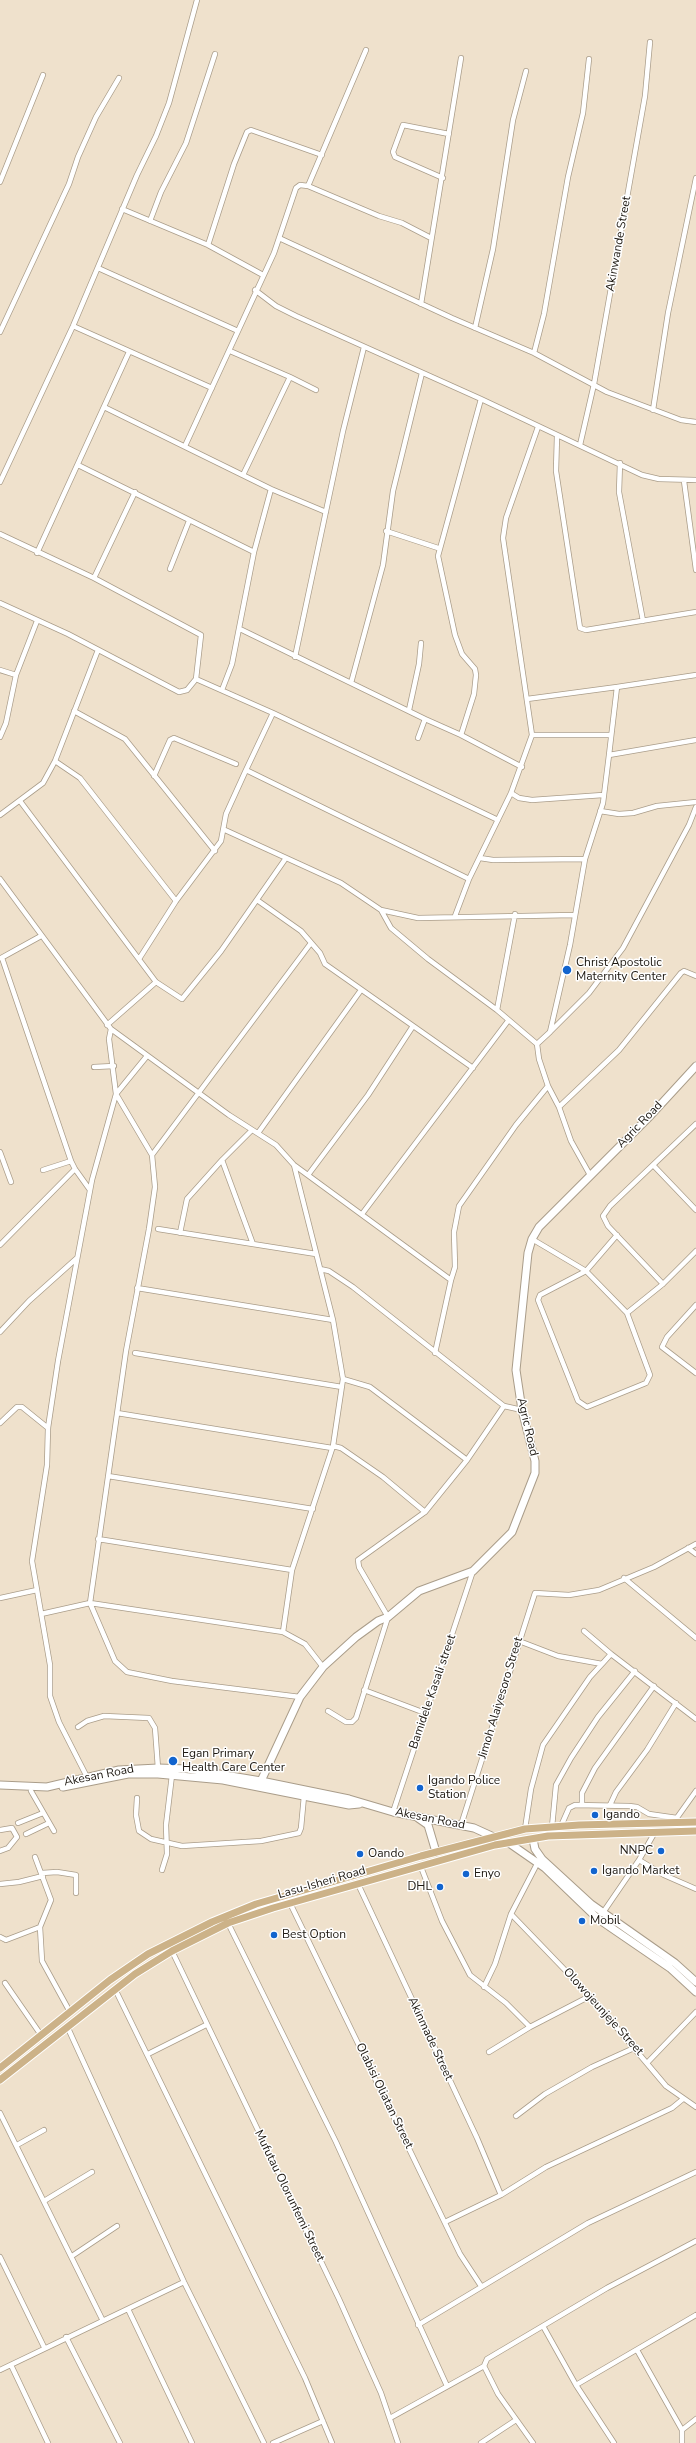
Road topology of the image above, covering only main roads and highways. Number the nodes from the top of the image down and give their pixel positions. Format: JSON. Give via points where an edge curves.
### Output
{"nodes":[{"id":1,"x":696,"y":1822,"type":"edge"},
{"id":2,"x":696,"y":1831,"type":"edge"},
{"id":3,"x":0,"y":2068,"type":"edge"},
{"id":4,"x":0,"y":2080,"type":"edge"}],
"edges":[{"from":1,"to":3,"type":"main road","name":"Lasu-Isheri Road","via":[[676,1820],[525,1829],[287,1894],[212,1922],[148,1954]]},
{"from":2,"to":4,"type":"main road","name":"Lasu-Isheri Road","via":[[580,1834],[495,1845],[228,1923],[172,1951],[115,1988]]}]}
